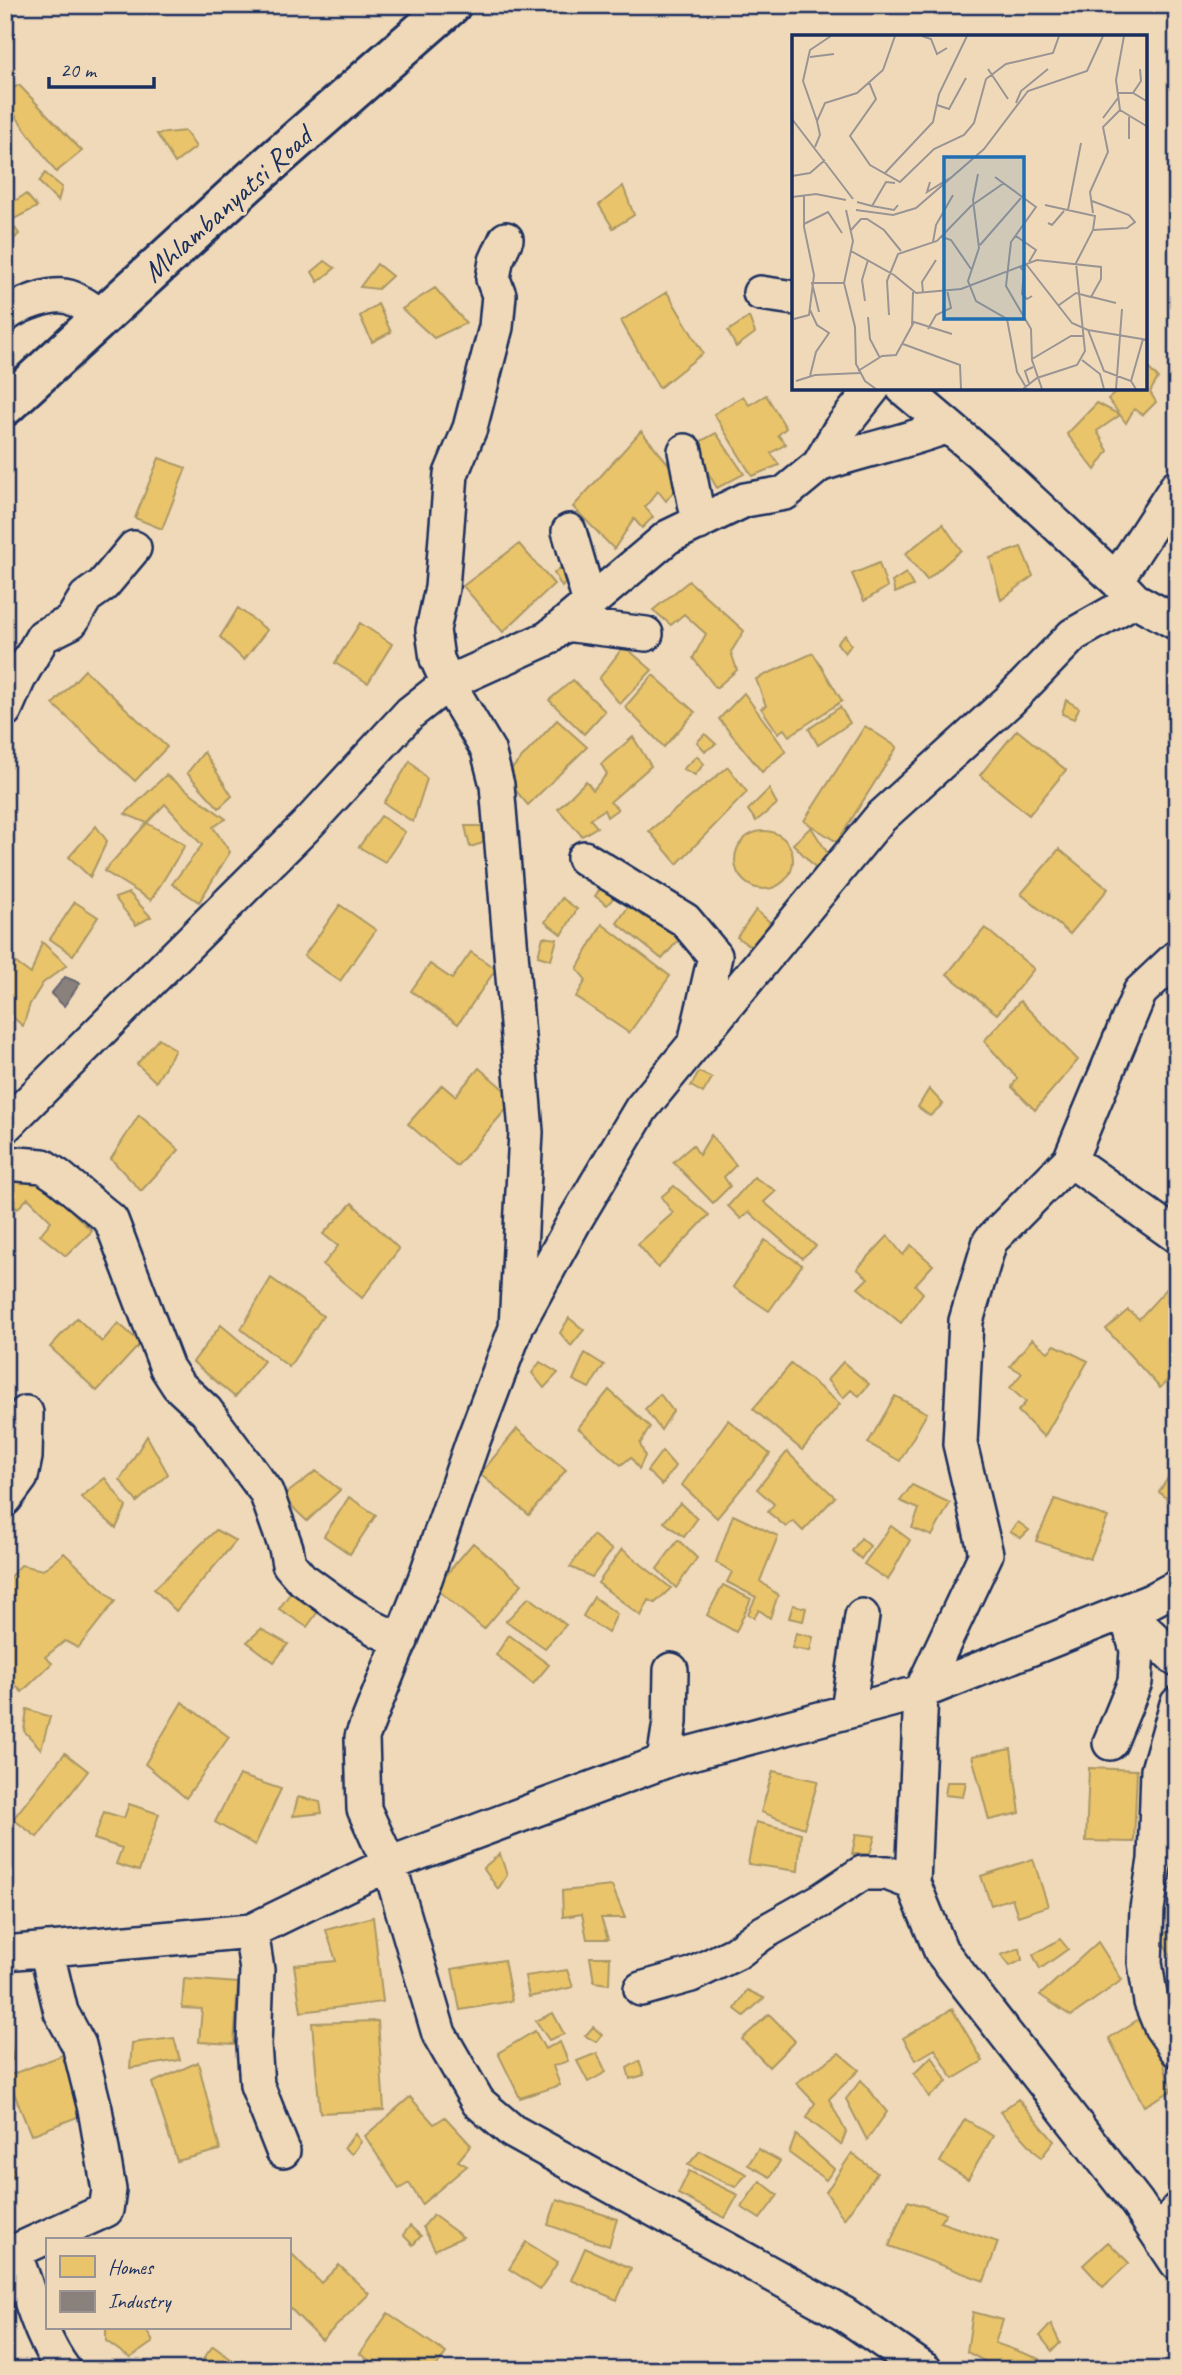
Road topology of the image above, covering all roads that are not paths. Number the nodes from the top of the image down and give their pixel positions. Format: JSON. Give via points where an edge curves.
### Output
{"nodes":[{"id":1,"x":451,"y":5,"type":"edge"},
{"id":2,"x":506,"y":239,"type":"dead end"},
{"id":3,"x":760,"y":293,"type":"dead end"},
{"id":4,"x":792,"y":299,"type":"edge"},
{"id":5,"x":5,"y":315,"type":"edge"},
{"id":6,"x":103,"y":317,"type":"junction"},
{"id":7,"x":871,"y":390,"type":"edge"},
{"id":8,"x":905,"y":390,"type":"edge"},
{"id":9,"x":5,"y":406,"type":"edge"},
{"id":10,"x":948,"y":426,"type":"junction"},
{"id":11,"x":685,"y":451,"type":"dead end"},
{"id":12,"x":819,"y":465,"type":"junction"},
{"id":13,"x":1177,"y":486,"type":"edge"},
{"id":14,"x":699,"y":523,"type":"junction"},
{"id":15,"x":569,"y":531,"type":"dead end"},
{"id":16,"x":134,"y":548,"type":"dead end"},
{"id":17,"x":1125,"y":590,"type":"junction"},
{"id":18,"x":577,"y":614,"type":"junction"},
{"id":19,"x":1177,"y":623,"type":"edge"},
{"id":20,"x":646,"y":634,"type":"dead end"},
{"id":21,"x":448,"y":683,"type":"junction"},
{"id":22,"x":5,"y":710,"type":"edge"},
{"id":23,"x":584,"y":858,"type":"dead end"},
{"id":24,"x":1177,"y":957,"type":"edge"},
{"id":25,"x":695,"y":1045,"type":"junction"},
{"id":26,"x":5,"y":1126,"type":"edge"},
{"id":27,"x":1070,"y":1160,"type":"junction"},
{"id":28,"x":5,"y":1164,"type":"edge"},
{"id":29,"x":1177,"y":1236,"type":"edge"},
{"id":30,"x":516,"y":1328,"type":"junction"},
{"id":31,"x":26,"y":1413,"type":"dead end"},
{"id":32,"x":5,"y":1499,"type":"edge"},
{"id":33,"x":1177,"y":1587,"type":"edge"},
{"id":34,"x":1125,"y":1611,"type":"junction"},
{"id":35,"x":862,"y":1616,"type":"dead end"},
{"id":36,"x":401,"y":1641,"type":"junction"},
{"id":37,"x":1177,"y":1660,"type":"edge"},
{"id":38,"x":671,"y":1670,"type":"dead end"},
{"id":39,"x":921,"y":1692,"type":"junction"},
{"id":40,"x":1177,"y":1704,"type":"edge"},
{"id":41,"x":848,"y":1711,"type":"junction"},
{"id":42,"x":1110,"y":1743,"type":"dead end"},
{"id":43,"x":664,"y":1762,"type":"junction"},
{"id":44,"x":389,"y":1864,"type":"junction"},
{"id":45,"x":913,"y":1883,"type":"junction"},
{"id":46,"x":251,"y":1931,"type":"junction"},
{"id":47,"x":46,"y":1949,"type":"junction"},
{"id":48,"x":5,"y":1953,"type":"edge"},
{"id":49,"x":641,"y":1989,"type":"dead end"},
{"id":50,"x":1177,"y":2050,"type":"edge"},
{"id":51,"x":283,"y":2151,"type":"dead end"},
{"id":52,"x":1177,"y":2210,"type":"edge"},
{"id":53,"x":1170,"y":2253,"type":"edge"},
{"id":54,"x":9,"y":2254,"type":"edge"},
{"id":55,"x":64,"y":2370,"type":"edge"},
{"id":56,"x":925,"y":2370,"type":"edge"}],
"edges":[{"from":1,"to":6,"type":"main road","name":"Mhlambanyatsi Road"},
{"from":2,"to":21,"type":"street","via":[[493,279],[499,295],[496,327],[470,428],[451,474],[442,588],[433,630],[437,659]]},
{"from":3,"to":4,"type":"street"},
{"from":5,"to":6,"type":"street","via":[[17,306],[68,296]]},
{"from":6,"to":9,"type":"main road","name":"Mhlambanyatsi Road"},
{"from":7,"to":12,"type":"street","via":[[839,430]]},
{"from":8,"to":10,"type":"street"},
{"from":10,"to":12,"type":"street"},
{"from":10,"to":17,"type":"street"},
{"from":11,"to":14,"type":"street"},
{"from":12,"to":14,"type":"street","via":[[785,493],[745,500]]},
{"from":13,"to":17,"type":"street"},
{"from":14,"to":18,"type":"street","via":[[668,537]]},
{"from":15,"to":18,"type":"street"},
{"from":16,"to":22,"type":"street","via":[[103,585],[86,597],[71,622],[43,636]]},
{"from":17,"to":19,"type":"street"},
{"from":17,"to":25,"type":"street","via":[[880,818]]},
{"from":18,"to":20,"type":"street"},
{"from":18,"to":21,"type":"street","via":[[548,638]]},
{"from":21,"to":26,"type":"street","via":[[410,713],[306,826]]},
{"from":21,"to":30,"type":"street","via":[[488,750],[498,796],[526,1132]]},
{"from":23,"to":25,"type":"street","via":[[685,920],[715,956]]},
{"from":24,"to":27,"type":"street","via":[[1140,992]]},
{"from":25,"to":30,"type":"street","via":[[641,1109]]},
{"from":27,"to":29,"type":"street"},
{"from":27,"to":39,"type":"street","via":[[990,1241],[966,1321],[960,1444],[986,1554]]},
{"from":28,"to":36,"type":"street","via":[[43,1167],[111,1220],[167,1368],[212,1419],[265,1492],[289,1564],[345,1609]]},
{"from":30,"to":36,"type":"street"},
{"from":31,"to":32,"type":"street","via":[[21,1477]]},
{"from":33,"to":34,"type":"street"},
{"from":34,"to":37,"type":"street"},
{"from":34,"to":39,"type":"street"},
{"from":34,"to":42,"type":"street","via":[[1138,1650],[1135,1682]]},
{"from":35,"to":41,"type":"street"},
{"from":36,"to":44,"type":"street","via":[[362,1737],[365,1810]]},
{"from":38,"to":43,"type":"street"},
{"from":39,"to":41,"type":"street"},
{"from":39,"to":45,"type":"street"},
{"from":40,"to":50,"type":"street","via":[[1158,1770],[1145,1962],[1161,2027]]},
{"from":41,"to":43,"type":"street"},
{"from":43,"to":44,"type":"street"},
{"from":44,"to":46,"type":"street"},
{"from":44,"to":56,"type":"street","via":[[439,2034],[478,2102],[512,2131],[844,2314]]},
{"from":45,"to":49,"type":"street","via":[[887,1873],[862,1873],[736,1953],[691,1975]]},
{"from":45,"to":53,"type":"street","via":[[941,1951],[1137,2203]]},
{"from":46,"to":47,"type":"street"},
{"from":46,"to":51,"type":"street","via":[[257,1970],[257,2085]]},
{"from":47,"to":48,"type":"street"},
{"from":47,"to":54,"type":"street","via":[[61,2012],[79,2045],[109,2190],[106,2210]]},
{"from":52,"to":53,"type":"street"},
{"from":54,"to":55,"type":"street","via":[[53,2355]]}]}
